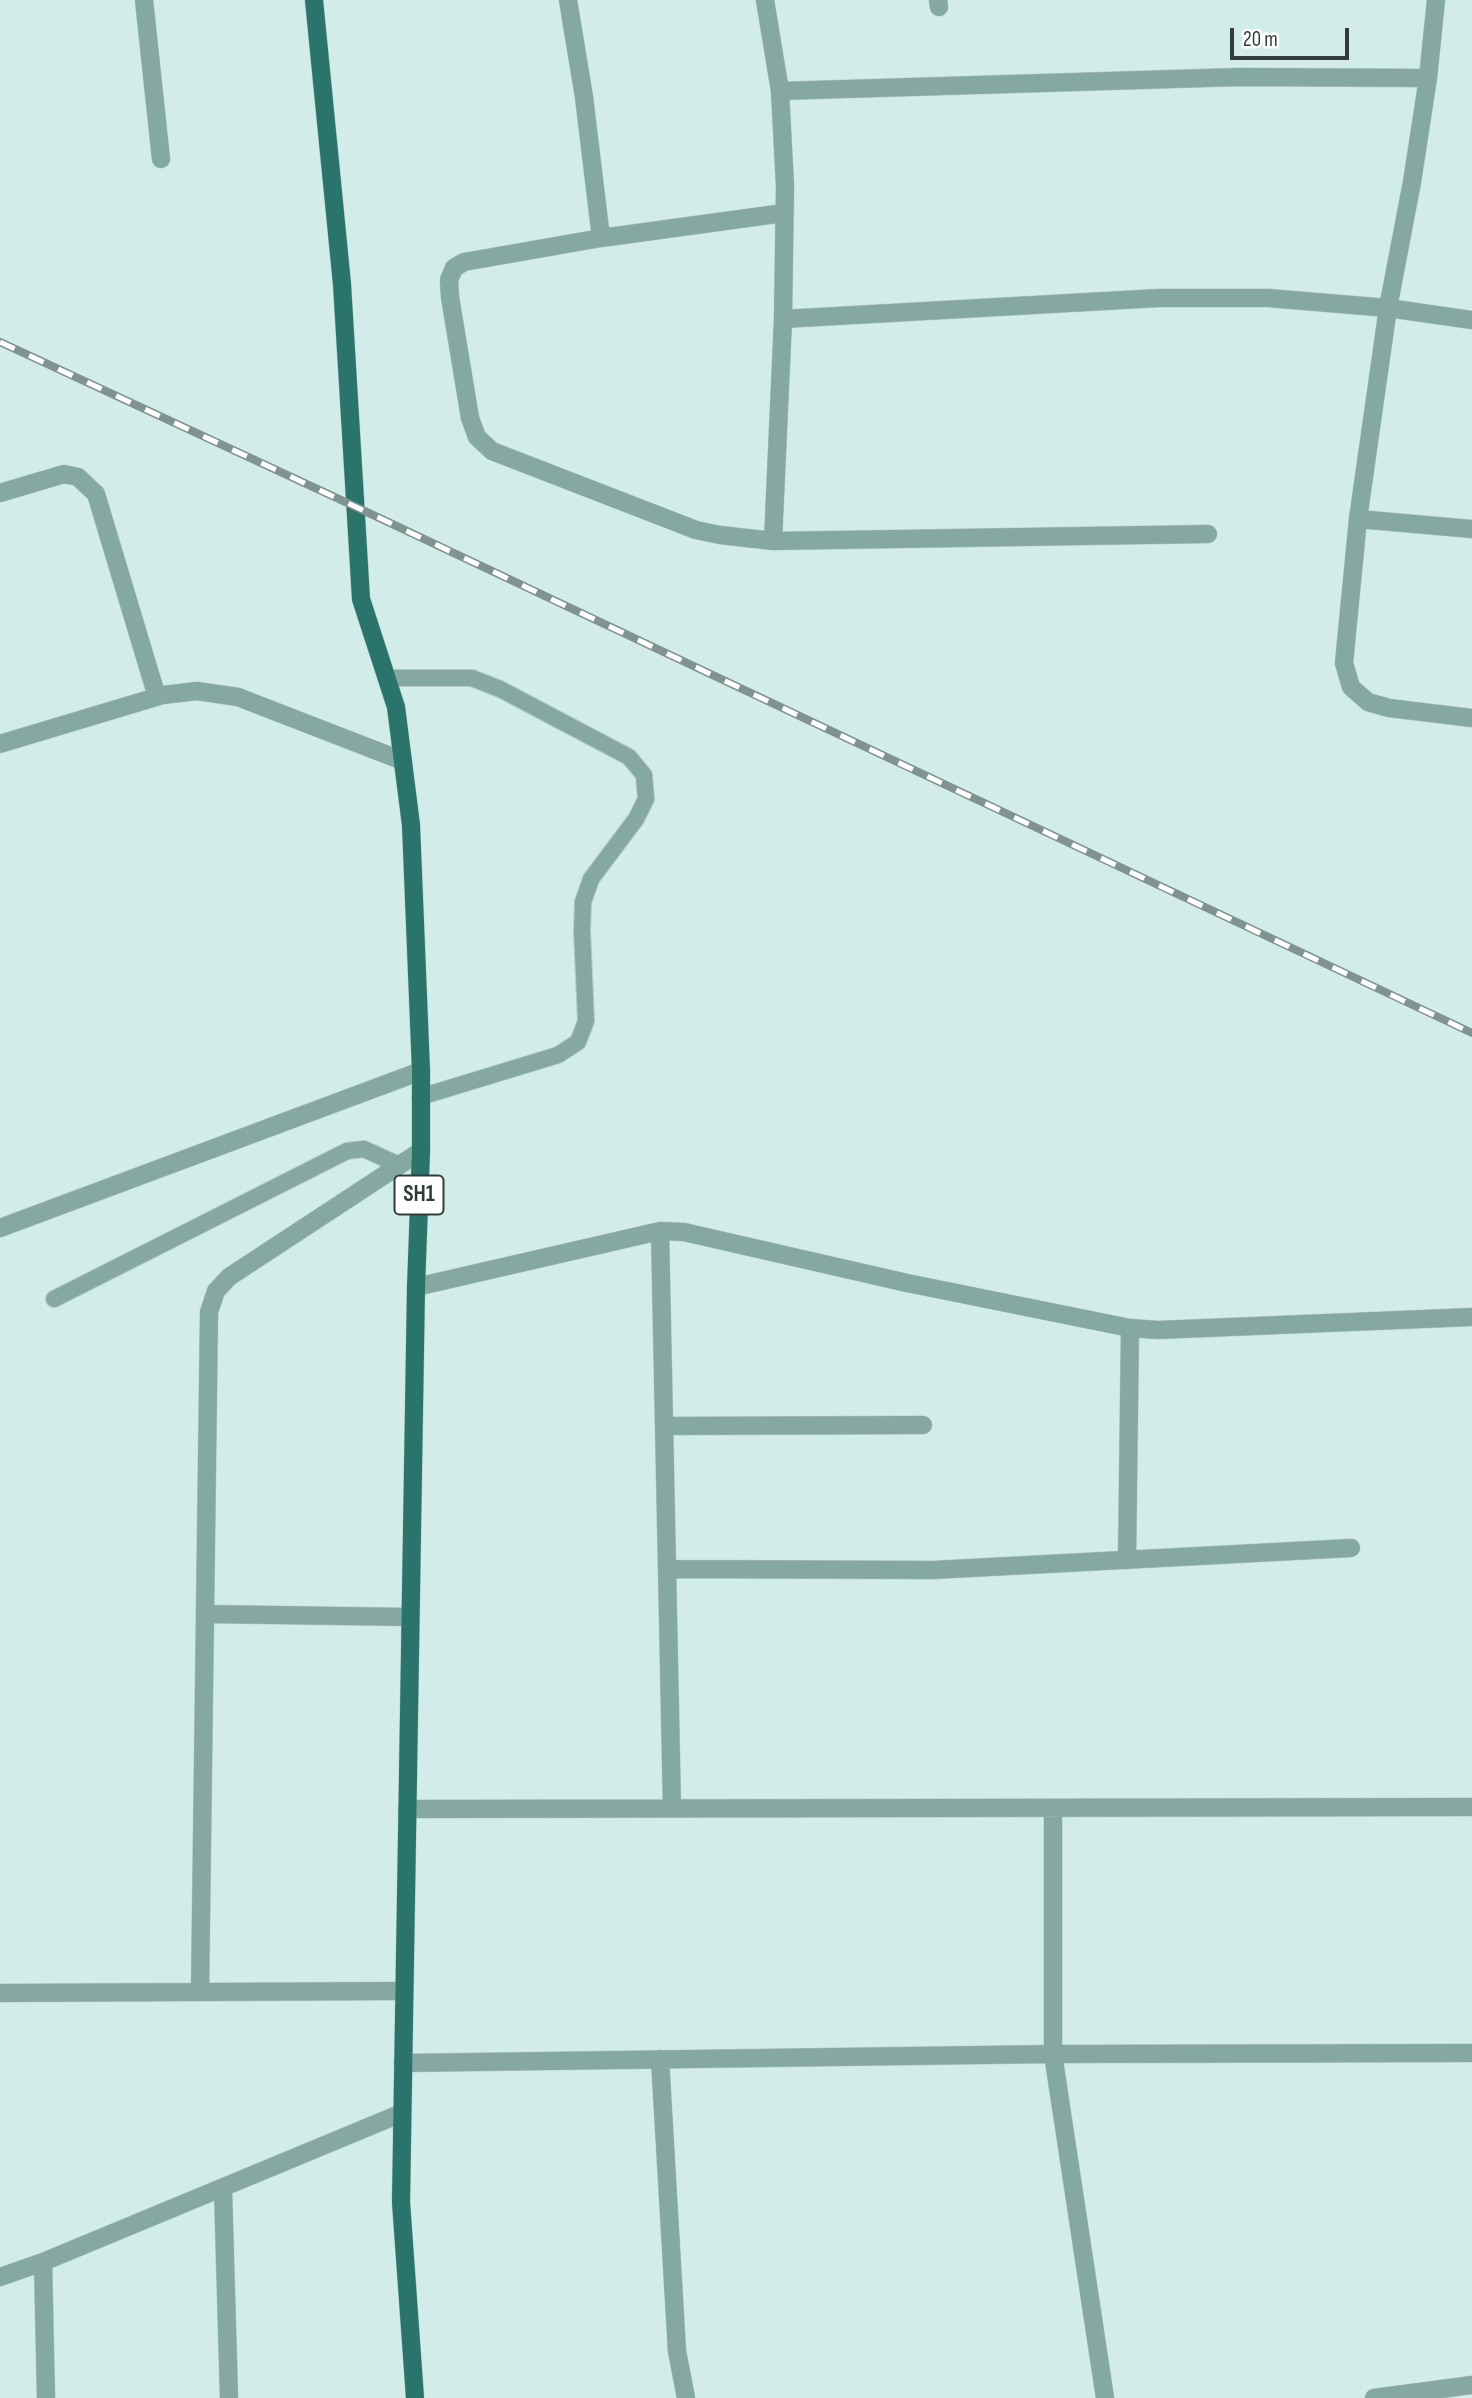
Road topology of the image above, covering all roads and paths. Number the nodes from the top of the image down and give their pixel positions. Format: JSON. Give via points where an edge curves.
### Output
{"nodes":[{"id":1,"x":144,"y":0,"type":"edge"},
{"id":2,"x":314,"y":0,"type":"edge"},
{"id":3,"x":568,"y":0,"type":"edge"},
{"id":4,"x":765,"y":0,"type":"edge"},
{"id":5,"x":1436,"y":0,"type":"edge"},
{"id":6,"x":1428,"y":78,"type":"junction"},
{"id":7,"x":780,"y":91,"type":"junction"},
{"id":8,"x":160,"y":159,"type":"dead end"},
{"id":9,"x":784,"y":213,"type":"junction"},
{"id":10,"x":601,"y":238,"type":"junction"},
{"id":11,"x":1388,"y":308,"type":"junction"},
{"id":12,"x":783,"y":319,"type":"junction"},
{"id":13,"x":1472,"y":320,"type":"edge"},
{"id":14,"x":0,"y":492,"type":"edge"},
{"id":15,"x":1358,"y":519,"type":"junction"},
{"id":16,"x":1472,"y":529,"type":"edge"},
{"id":17,"x":1208,"y":534,"type":"dead end"},
{"id":18,"x":773,"y":541,"type":"junction"},
{"id":19,"x":386,"y":678,"type":"junction"},
{"id":20,"x":157,"y":697,"type":"junction"},
{"id":21,"x":1472,"y":718,"type":"edge"},
{"id":22,"x":0,"y":744,"type":"edge"},
{"id":23,"x":403,"y":761,"type":"junction"},
{"id":24,"x":421,"y":1071,"type":"junction"},
{"id":25,"x":420,"y":1097,"type":"junction"},
{"id":26,"x":421,"y":1151,"type":"junction"},
{"id":27,"x":399,"y":1165,"type":"junction"},
{"id":28,"x":0,"y":1228,"type":"edge"},
{"id":29,"x":660,"y":1231,"type":"junction"},
{"id":30,"x":416,"y":1287,"type":"junction"},
{"id":31,"x":54,"y":1299,"type":"dead end"},
{"id":32,"x":1472,"y":1317,"type":"edge"},
{"id":33,"x":1130,"y":1328,"type":"junction"},
{"id":34,"x":923,"y":1425,"type":"dead end"},
{"id":35,"x":664,"y":1426,"type":"junction"},
{"id":36,"x":1351,"y":1548,"type":"dead end"},
{"id":37,"x":1127,"y":1560,"type":"junction"},
{"id":38,"x":667,"y":1569,"type":"junction"},
{"id":39,"x":206,"y":1614,"type":"junction"},
{"id":40,"x":410,"y":1617,"type":"junction"},
{"id":41,"x":1472,"y":1807,"type":"edge"},
{"id":42,"x":673,"y":1808,"type":"junction"},
{"id":43,"x":1052,"y":1808,"type":"junction"},
{"id":44,"x":407,"y":1809,"type":"junction"},
{"id":45,"x":404,"y":1991,"type":"junction"},
{"id":46,"x":200,"y":1992,"type":"junction"},
{"id":47,"x":0,"y":1993,"type":"edge"},
{"id":48,"x":1472,"y":2053,"type":"edge"},
{"id":49,"x":1053,"y":2054,"type":"junction"},
{"id":50,"x":660,"y":2059,"type":"junction"},
{"id":51,"x":403,"y":2063,"type":"junction"},
{"id":52,"x":402,"y":2113,"type":"junction"},
{"id":53,"x":223,"y":2188,"type":"junction"},
{"id":54,"x":43,"y":2262,"type":"junction"},
{"id":55,"x":0,"y":2277,"type":"edge"},
{"id":56,"x":1472,"y":2385,"type":"edge"},
{"id":57,"x":46,"y":2398,"type":"edge"},
{"id":58,"x":229,"y":2398,"type":"edge"},
{"id":59,"x":415,"y":2398,"type":"edge"},
{"id":60,"x":685,"y":2398,"type":"edge"},
{"id":61,"x":1105,"y":2398,"type":"edge"},
{"id":62,"x":1374,"y":2398,"type":"edge"}],
"edges":[{"from":1,"to":8,"type":"street"},
{"from":2,"to":19,"type":"main road","number":"SH1","via":[[342,284],[360,599]]},
{"from":3,"to":10,"type":"street"},
{"from":4,"to":7,"type":"street"},
{"from":5,"to":6,"type":"street"},
{"from":6,"to":7,"type":"street","via":[[1239,76]]},
{"from":6,"to":11,"type":"street"},
{"from":7,"to":9,"type":"street"},
{"from":9,"to":10,"type":"street"},
{"from":9,"to":12,"type":"street"},
{"from":10,"to":18,"type":"street","via":[[464,262],[454,268],[450,297],[477,437],[492,451],[696,530]]},
{"from":11,"to":12,"type":"street","via":[[1268,298],[1158,298]]},
{"from":11,"to":13,"type":"street"},
{"from":11,"to":15,"type":"street"},
{"from":12,"to":18,"type":"street"},
{"from":14,"to":20,"type":"street","via":[[64,474],[78,477],[96,494]]},
{"from":15,"to":16,"type":"street"},
{"from":15,"to":21,"type":"street","via":[[1344,663],[1351,687],[1368,702],[1389,708]]},
{"from":17,"to":18,"type":"street"},
{"from":19,"to":23,"type":"main road","number":"SH1","via":[[396,707]]},
{"from":19,"to":25,"type":"lane","via":[[472,678],[500,689],[629,757],[644,775],[646,799],[591,879],[583,902],[586,1021],[578,1042],[558,1055]]},
{"from":20,"to":22,"type":"street"},
{"from":20,"to":23,"type":"street","via":[[197,691],[238,696]]},
{"from":23,"to":24,"type":"main road","number":"SH1","via":[[411,825]]},
{"from":24,"to":25,"type":"main road","number":"SH1"},
{"from":24,"to":28,"type":"street"},
{"from":25,"to":26,"type":"main road","number":"SH1"},
{"from":26,"to":27,"type":"street"},
{"from":26,"to":30,"type":"main road","number":"SH1"},
{"from":27,"to":31,"type":"lane","via":[[364,1149],[347,1151]]},
{"from":27,"to":39,"type":"street","via":[[229,1277],[216,1292],[209,1312]]},
{"from":29,"to":30,"type":"street"},
{"from":29,"to":33,"type":"street","via":[[684,1232]]},
{"from":29,"to":35,"type":"street"},
{"from":30,"to":40,"type":"main road","number":"SH1"},
{"from":32,"to":33,"type":"street"},
{"from":33,"to":37,"type":"street"},
{"from":34,"to":35,"type":"street"},
{"from":35,"to":38,"type":"street"},
{"from":36,"to":37,"type":"street"},
{"from":37,"to":38,"type":"street","via":[[933,1570]]},
{"from":38,"to":42,"type":"street"},
{"from":39,"to":40,"type":"street"},
{"from":39,"to":46,"type":"street"},
{"from":40,"to":44,"type":"main road","number":"SH1"},
{"from":41,"to":43,"type":"street"},
{"from":42,"to":43,"type":"street"},
{"from":42,"to":44,"type":"street"},
{"from":43,"to":49,"type":"street"},
{"from":44,"to":45,"type":"main road","number":"SH1"},
{"from":45,"to":46,"type":"street"},
{"from":45,"to":51,"type":"main road","number":"SH1"},
{"from":46,"to":47,"type":"street"},
{"from":48,"to":49,"type":"street"},
{"from":49,"to":50,"type":"street"},
{"from":49,"to":61,"type":"street"},
{"from":50,"to":51,"type":"street"},
{"from":50,"to":60,"type":"street","via":[[677,2351]]},
{"from":51,"to":52,"type":"main road","number":"SH1"},
{"from":52,"to":53,"type":"street"},
{"from":52,"to":59,"type":"main road","number":"SH1","via":[[401,2203]]},
{"from":53,"to":54,"type":"street"},
{"from":53,"to":58,"type":"street"},
{"from":54,"to":55,"type":"street"},
{"from":54,"to":57,"type":"street"},
{"from":56,"to":62,"type":"street"}]}
